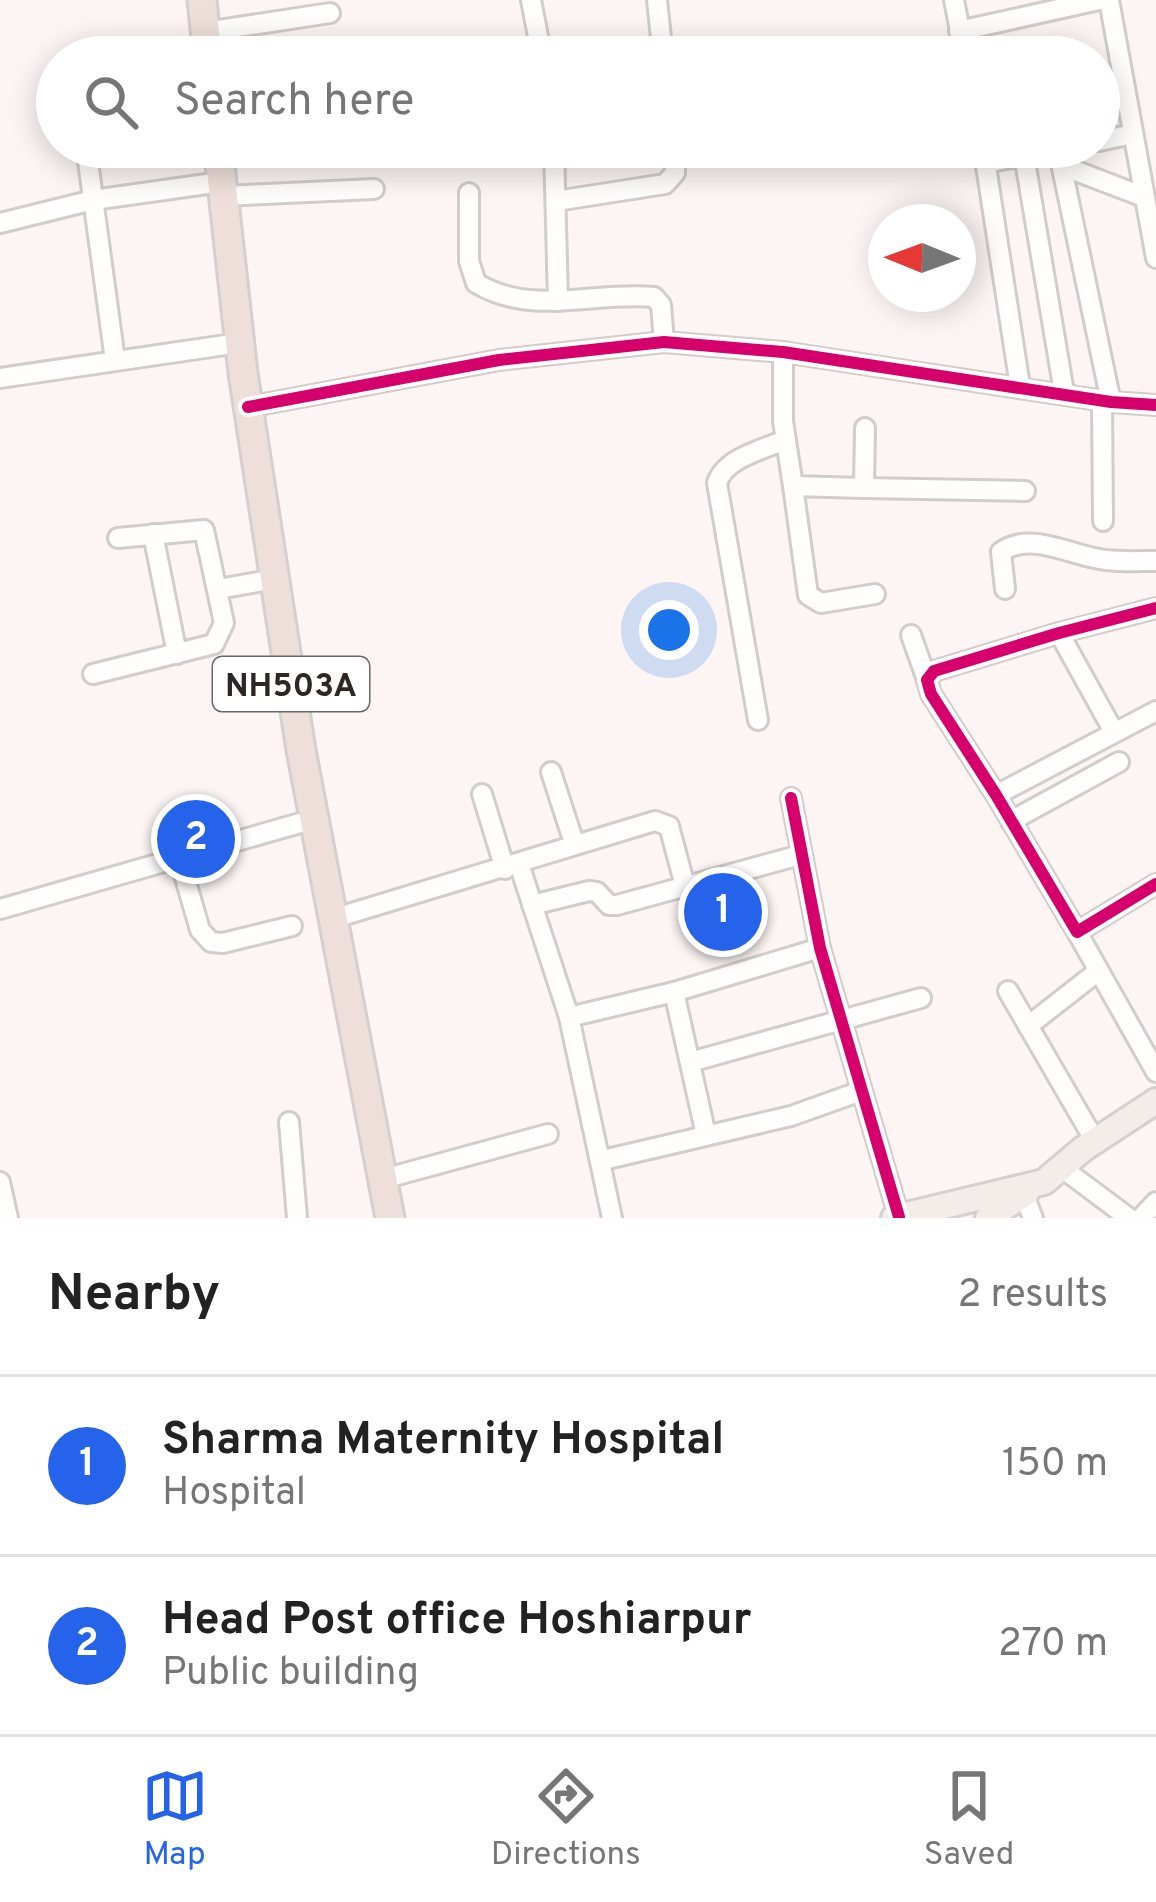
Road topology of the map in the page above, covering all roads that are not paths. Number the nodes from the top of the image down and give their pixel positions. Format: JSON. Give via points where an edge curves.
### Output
{"nodes":[{"id":1,"x":202,"y":0,"type":"edge"},
{"id":2,"x":531,"y":0,"type":"edge"},
{"id":3,"x":657,"y":0,"type":"edge"},
{"id":4,"x":953,"y":0,"type":"edge"},
{"id":5,"x":991,"y":0,"type":"edge"},
{"id":6,"x":1099,"y":0,"type":"edge"},
{"id":7,"x":1109,"y":0,"type":"edge"},
{"id":8,"x":1070,"y":4,"type":"edge"},
{"id":9,"x":1031,"y":7,"type":"edge"},
{"id":10,"x":330,"y":13,"type":"dead end"},
{"id":11,"x":996,"y":21,"type":"junction"},
{"id":12,"x":959,"y":31,"type":"junction"},
{"id":13,"x":208,"y":36,"type":"edge"},
{"id":14,"x":227,"y":36,"type":"edge"},
{"id":15,"x":538,"y":36,"type":"edge"},
{"id":16,"x":661,"y":36,"type":"edge"},
{"id":17,"x":960,"y":36,"type":"edge"},
{"id":18,"x":1108,"y":36,"type":"edge"},
{"id":19,"x":1120,"y":97,"type":"edge"},
{"id":20,"x":1133,"y":134,"type":"junction"},
{"id":21,"x":1120,"y":137,"type":"edge"},
{"id":22,"x":89,"y":168,"type":"edge"},
{"id":23,"x":220,"y":168,"type":"edge"},
{"id":24,"x":555,"y":168,"type":"edge"},
{"id":25,"x":675,"y":168,"type":"edge"},
{"id":26,"x":986,"y":168,"type":"edge"},
{"id":27,"x":1026,"y":168,"type":"edge"},
{"id":28,"x":1065,"y":168,"type":"edge"},
{"id":29,"x":1089,"y":168,"type":"edge"},
{"id":30,"x":222,"y":189,"type":"junction"},
{"id":31,"x":374,"y":189,"type":"dead end"},
{"id":32,"x":469,"y":194,"type":"dead end"},
{"id":33,"x":1144,"y":197,"type":"junction"},
{"id":34,"x":93,"y":200,"type":"junction"},
{"id":35,"x":556,"y":201,"type":"junction"},
{"id":36,"x":0,"y":223,"type":"edge"},
{"id":37,"x":1156,"y":257,"type":"edge"},
{"id":38,"x":558,"y":301,"type":"junction"},
{"id":39,"x":664,"y":342,"type":"junction"},
{"id":40,"x":239,"y":343,"type":"junction"},
{"id":41,"x":783,"y":352,"type":"junction"},
{"id":42,"x":115,"y":360,"type":"junction"},
{"id":43,"x":0,"y":378,"type":"edge"},
{"id":44,"x":1020,"y":386,"type":"junction"},
{"id":45,"x":1064,"y":392,"type":"junction"},
{"id":46,"x":1106,"y":401,"type":"junction"},
{"id":47,"x":1156,"y":405,"type":"edge"},
{"id":48,"x":248,"y":407,"type":"junction"},
{"id":49,"x":865,"y":428,"type":"dead end"},
{"id":50,"x":784,"y":440,"type":"junction"},
{"id":51,"x":793,"y":486,"type":"junction"},
{"id":52,"x":864,"y":488,"type":"junction"},
{"id":53,"x":1025,"y":491,"type":"dead end"},
{"id":54,"x":1103,"y":521,"type":"dead end"},
{"id":55,"x":153,"y":534,"type":"junction"},
{"id":56,"x":118,"y":538,"type":"dead end"},
{"id":57,"x":1156,"y":562,"type":"edge"},
{"id":58,"x":275,"y":579,"type":"junction"},
{"id":59,"x":218,"y":589,"type":"junction"},
{"id":60,"x":1005,"y":589,"type":"dead end"},
{"id":61,"x":874,"y":594,"type":"dead end"},
{"id":62,"x":1156,"y":608,"type":"edge"},
{"id":63,"x":1058,"y":632,"type":"junction"},
{"id":64,"x":911,"y":635,"type":"dead end"},
{"id":65,"x":177,"y":654,"type":"junction"},
{"id":66,"x":93,"y":674,"type":"dead end"},
{"id":67,"x":927,"y":680,"type":"junction"},
{"id":68,"x":1156,"y":711,"type":"edge"},
{"id":69,"x":758,"y":719,"type":"dead end"},
{"id":70,"x":1114,"y":732,"type":"junction"},
{"id":71,"x":1120,"y":762,"type":"dead end"},
{"id":72,"x":551,"y":772,"type":"dead end"},
{"id":73,"x":482,"y":794,"type":"dead end"},
{"id":74,"x":996,"y":795,"type":"junction"},
{"id":75,"x":791,"y":799,"type":"dead end"},
{"id":76,"x":314,"y":819,"type":"junction"},
{"id":77,"x":1011,"y":821,"type":"junction"},
{"id":78,"x":574,"y":843,"type":"junction"},
{"id":79,"x":800,"y":855,"type":"junction"},
{"id":80,"x":180,"y":861,"type":"junction"},
{"id":81,"x":512,"y":866,"type":"junction"},
{"id":82,"x":1156,"y":884,"type":"edge"},
{"id":83,"x":685,"y":886,"type":"junction"},
{"id":84,"x":532,"y":905,"type":"junction"},
{"id":85,"x":0,"y":909,"type":"edge"},
{"id":86,"x":334,"y":918,"type":"junction"},
{"id":87,"x":292,"y":926,"type":"dead end"},
{"id":88,"x":1077,"y":932,"type":"junction"},
{"id":89,"x":820,"y":948,"type":"junction"},
{"id":90,"x":1097,"y":972,"type":"junction"},
{"id":91,"x":674,"y":992,"type":"junction"},
{"id":92,"x":1008,"y":992,"type":"dead end"},
{"id":93,"x":921,"y":998,"type":"dead end"},
{"id":94,"x":569,"y":1017,"type":"junction"},
{"id":95,"x":839,"y":1019,"type":"junction"},
{"id":96,"x":1028,"y":1026,"type":"junction"},
{"id":97,"x":690,"y":1062,"type":"junction"},
{"id":98,"x":1156,"y":1072,"type":"edge"},
{"id":99,"x":861,"y":1091,"type":"junction"},
{"id":100,"x":1156,"y":1101,"type":"edge"},
{"id":101,"x":1156,"y":1118,"type":"edge"},
{"id":102,"x":289,"y":1122,"type":"dead end"},
{"id":103,"x":548,"y":1134,"type":"dead end"},
{"id":104,"x":706,"y":1135,"type":"junction"},
{"id":105,"x":1095,"y":1141,"type":"junction"},
{"id":106,"x":603,"y":1160,"type":"junction"},
{"id":107,"x":383,"y":1179,"type":"junction"},
{"id":108,"x":0,"y":1182,"type":"edge"},
{"id":109,"x":1047,"y":1185,"type":"edge"},
{"id":110,"x":1156,"y":1202,"type":"edge"},
{"id":111,"x":897,"y":1217,"type":"edge"},
{"id":112,"x":8,"y":1218,"type":"edge"},
{"id":113,"x":297,"y":1218,"type":"edge"},
{"id":114,"x":390,"y":1218,"type":"edge"},
{"id":115,"x":612,"y":1218,"type":"edge"},
{"id":116,"x":988,"y":1218,"type":"edge"},
{"id":117,"x":1129,"y":1218,"type":"edge"},
{"id":118,"x":1141,"y":1218,"type":"edge"}],
"edges":[{"from":1,"to":13,"type":"highway"},
{"from":2,"to":15,"type":"street"},
{"from":3,"to":16,"type":"street"},
{"from":4,"to":12,"type":"street"},
{"from":5,"to":11,"type":"street"},
{"from":6,"to":8,"type":"street"},
{"from":7,"to":18,"type":"street"},
{"from":8,"to":9,"type":"street"},
{"from":9,"to":11,"type":"street"},
{"from":10,"to":14,"type":"street"},
{"from":11,"to":12,"type":"street"},
{"from":12,"to":17,"type":"street"},
{"from":19,"to":20,"type":"street"},
{"from":20,"to":21,"type":"street"},
{"from":20,"to":33,"type":"street"},
{"from":22,"to":34,"type":"street"},
{"from":23,"to":30,"type":"highway","number":"NH503A"},
{"from":24,"to":35,"type":"street"},
{"from":25,"to":35,"type":"street","via":[[665,184]]},
{"from":26,"to":44,"type":"street"},
{"from":27,"to":45,"type":"street"},
{"from":28,"to":46,"type":"street"},
{"from":29,"to":33,"type":"street"},
{"from":30,"to":31,"type":"street"},
{"from":30,"to":34,"type":"street"},
{"from":30,"to":40,"type":"highway","number":"NH503A"},
{"from":32,"to":38,"type":"street","via":[[476,283],[502,297]]},
{"from":33,"to":37,"type":"street"},
{"from":34,"to":36,"type":"street"},
{"from":34,"to":42,"type":"street"},
{"from":35,"to":38,"type":"street"},
{"from":38,"to":39,"type":"street","via":[[655,298]]},
{"from":39,"to":41,"type":"street"},
{"from":39,"to":48,"type":"street","via":[[500,360]]},
{"from":40,"to":42,"type":"street"},
{"from":40,"to":48,"type":"highway","number":"NH503A"},
{"from":41,"to":44,"type":"street"},
{"from":41,"to":50,"type":"street"},
{"from":42,"to":43,"type":"street"},
{"from":44,"to":45,"type":"street"},
{"from":45,"to":46,"type":"street"},
{"from":46,"to":47,"type":"street"},
{"from":46,"to":54,"type":"street"},
{"from":48,"to":58,"type":"highway","number":"NH503A"},
{"from":49,"to":52,"type":"street"},
{"from":50,"to":51,"type":"street"},
{"from":50,"to":69,"type":"street","via":[[733,463],[717,482]]},
{"from":51,"to":52,"type":"street"},
{"from":51,"to":61,"type":"street","via":[[808,596],[821,603]]},
{"from":52,"to":53,"type":"street"},
{"from":55,"to":56,"type":"street"},
{"from":55,"to":59,"type":"street","via":[[205,530]]},
{"from":55,"to":65,"type":"street"},
{"from":57,"to":60,"type":"street","via":[[1013,545],[1001,552]]},
{"from":58,"to":59,"type":"street"},
{"from":58,"to":76,"type":"highway","number":"NH503A"},
{"from":59,"to":65,"type":"street","via":[[220,637]]},
{"from":62,"to":63,"type":"street"},
{"from":63,"to":67,"type":"street","via":[[934,671]]},
{"from":63,"to":70,"type":"street"},
{"from":64,"to":67,"type":"street"},
{"from":65,"to":66,"type":"street"},
{"from":67,"to":74,"type":"street"},
{"from":68,"to":70,"type":"street"},
{"from":70,"to":74,"type":"street"},
{"from":71,"to":77,"type":"street"},
{"from":72,"to":78,"type":"street"},
{"from":73,"to":81,"type":"street"},
{"from":74,"to":77,"type":"street"},
{"from":75,"to":79,"type":"street"},
{"from":76,"to":80,"type":"street"},
{"from":76,"to":86,"type":"highway","number":"NH503A"},
{"from":77,"to":88,"type":"street"},
{"from":78,"to":81,"type":"street"},
{"from":78,"to":83,"type":"street","via":[[662,821]]},
{"from":79,"to":83,"type":"street"},
{"from":79,"to":89,"type":"street"},
{"from":80,"to":85,"type":"street"},
{"from":80,"to":87,"type":"street","via":[[211,942]]},
{"from":81,"to":84,"type":"street"},
{"from":81,"to":86,"type":"street"},
{"from":82,"to":88,"type":"street"},
{"from":83,"to":84,"type":"street","via":[[617,905],[589,891]]},
{"from":84,"to":94,"type":"street"},
{"from":86,"to":107,"type":"highway","number":"NH503A"},
{"from":88,"to":90,"type":"street"},
{"from":89,"to":91,"type":"street"},
{"from":89,"to":95,"type":"street"},
{"from":90,"to":96,"type":"street"},
{"from":90,"to":98,"type":"street"},
{"from":91,"to":94,"type":"street"},
{"from":91,"to":97,"type":"street"},
{"from":92,"to":96,"type":"street"},
{"from":93,"to":95,"type":"street"},
{"from":94,"to":106,"type":"street"},
{"from":95,"to":97,"type":"street"},
{"from":95,"to":99,"type":"street"},
{"from":96,"to":105,"type":"street"},
{"from":97,"to":104,"type":"street"},
{"from":99,"to":104,"type":"street"},
{"from":99,"to":111,"type":"street"},
{"from":100,"to":105,"type":"main road"},
{"from":101,"to":109,"type":"main road"},
{"from":102,"to":113,"type":"street"},
{"from":103,"to":107,"type":"street"},
{"from":104,"to":106,"type":"street"},
{"from":105,"to":109,"type":"main road"},
{"from":106,"to":115,"type":"street"},
{"from":107,"to":114,"type":"highway","number":"NH503A"},
{"from":108,"to":112,"type":"street"},
{"from":109,"to":111,"type":"main road"},
{"from":109,"to":116,"type":"main road"},
{"from":109,"to":117,"type":"street"},
{"from":110,"to":118,"type":"street"}]}
